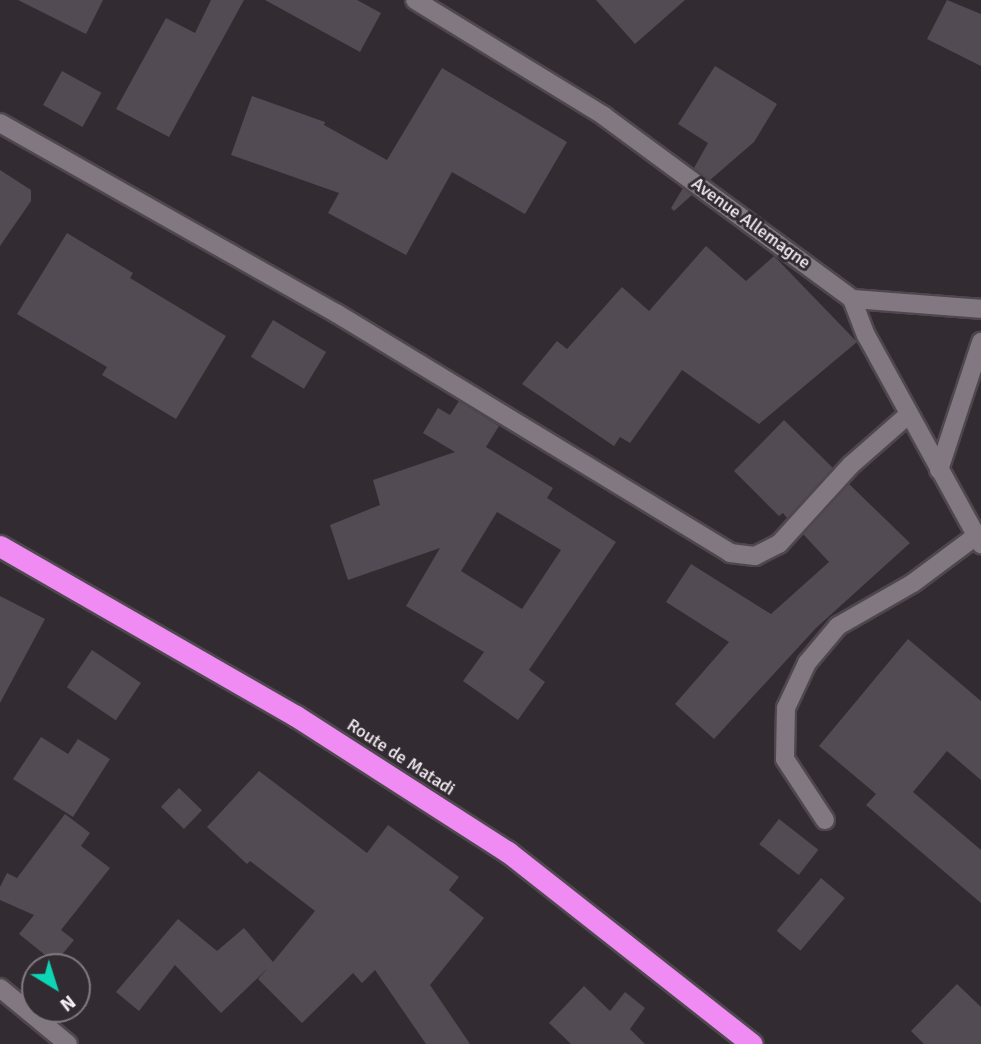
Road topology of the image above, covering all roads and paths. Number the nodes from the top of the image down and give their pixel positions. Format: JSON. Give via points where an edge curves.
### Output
{"nodes":[{"id":1,"x":415,"y":0,"type":"edge"},
{"id":2,"x":0,"y":123,"type":"edge"},
{"id":3,"x":852,"y":299,"type":"junction"},
{"id":4,"x":981,"y":309,"type":"edge"},
{"id":5,"x":981,"y":342,"type":"edge"},
{"id":6,"x":909,"y":414,"type":"junction"},
{"id":7,"x":939,"y":470,"type":"junction"},
{"id":8,"x":979,"y":540,"type":"edge"},
{"id":9,"x":0,"y":547,"type":"edge"},
{"id":10,"x":825,"y":820,"type":"dead end"},
{"id":11,"x":0,"y":988,"type":"edge"},
{"id":12,"x":68,"y":1044,"type":"edge"},
{"id":13,"x":752,"y":1044,"type":"edge"}],
"edges":[{"from":1,"to":3,"type":"street","name":"Avenue Allemagne","via":[[604,116]]},
{"from":2,"to":6,"type":"street","via":[[336,313],[730,553],[755,556],[779,544],[851,466]]},
{"from":3,"to":4,"type":"street"},
{"from":3,"to":6,"type":"street"},
{"from":5,"to":7,"type":"street"},
{"from":6,"to":7,"type":"street"},
{"from":7,"to":8,"type":"street"},
{"from":8,"to":10,"type":"street","via":[[838,626],[807,663],[786,708],[785,759]]},
{"from":9,"to":13,"type":"highway","name":"Route de Matadi","via":[[296,716],[508,852]]},
{"from":11,"to":12,"type":"street"}]}
